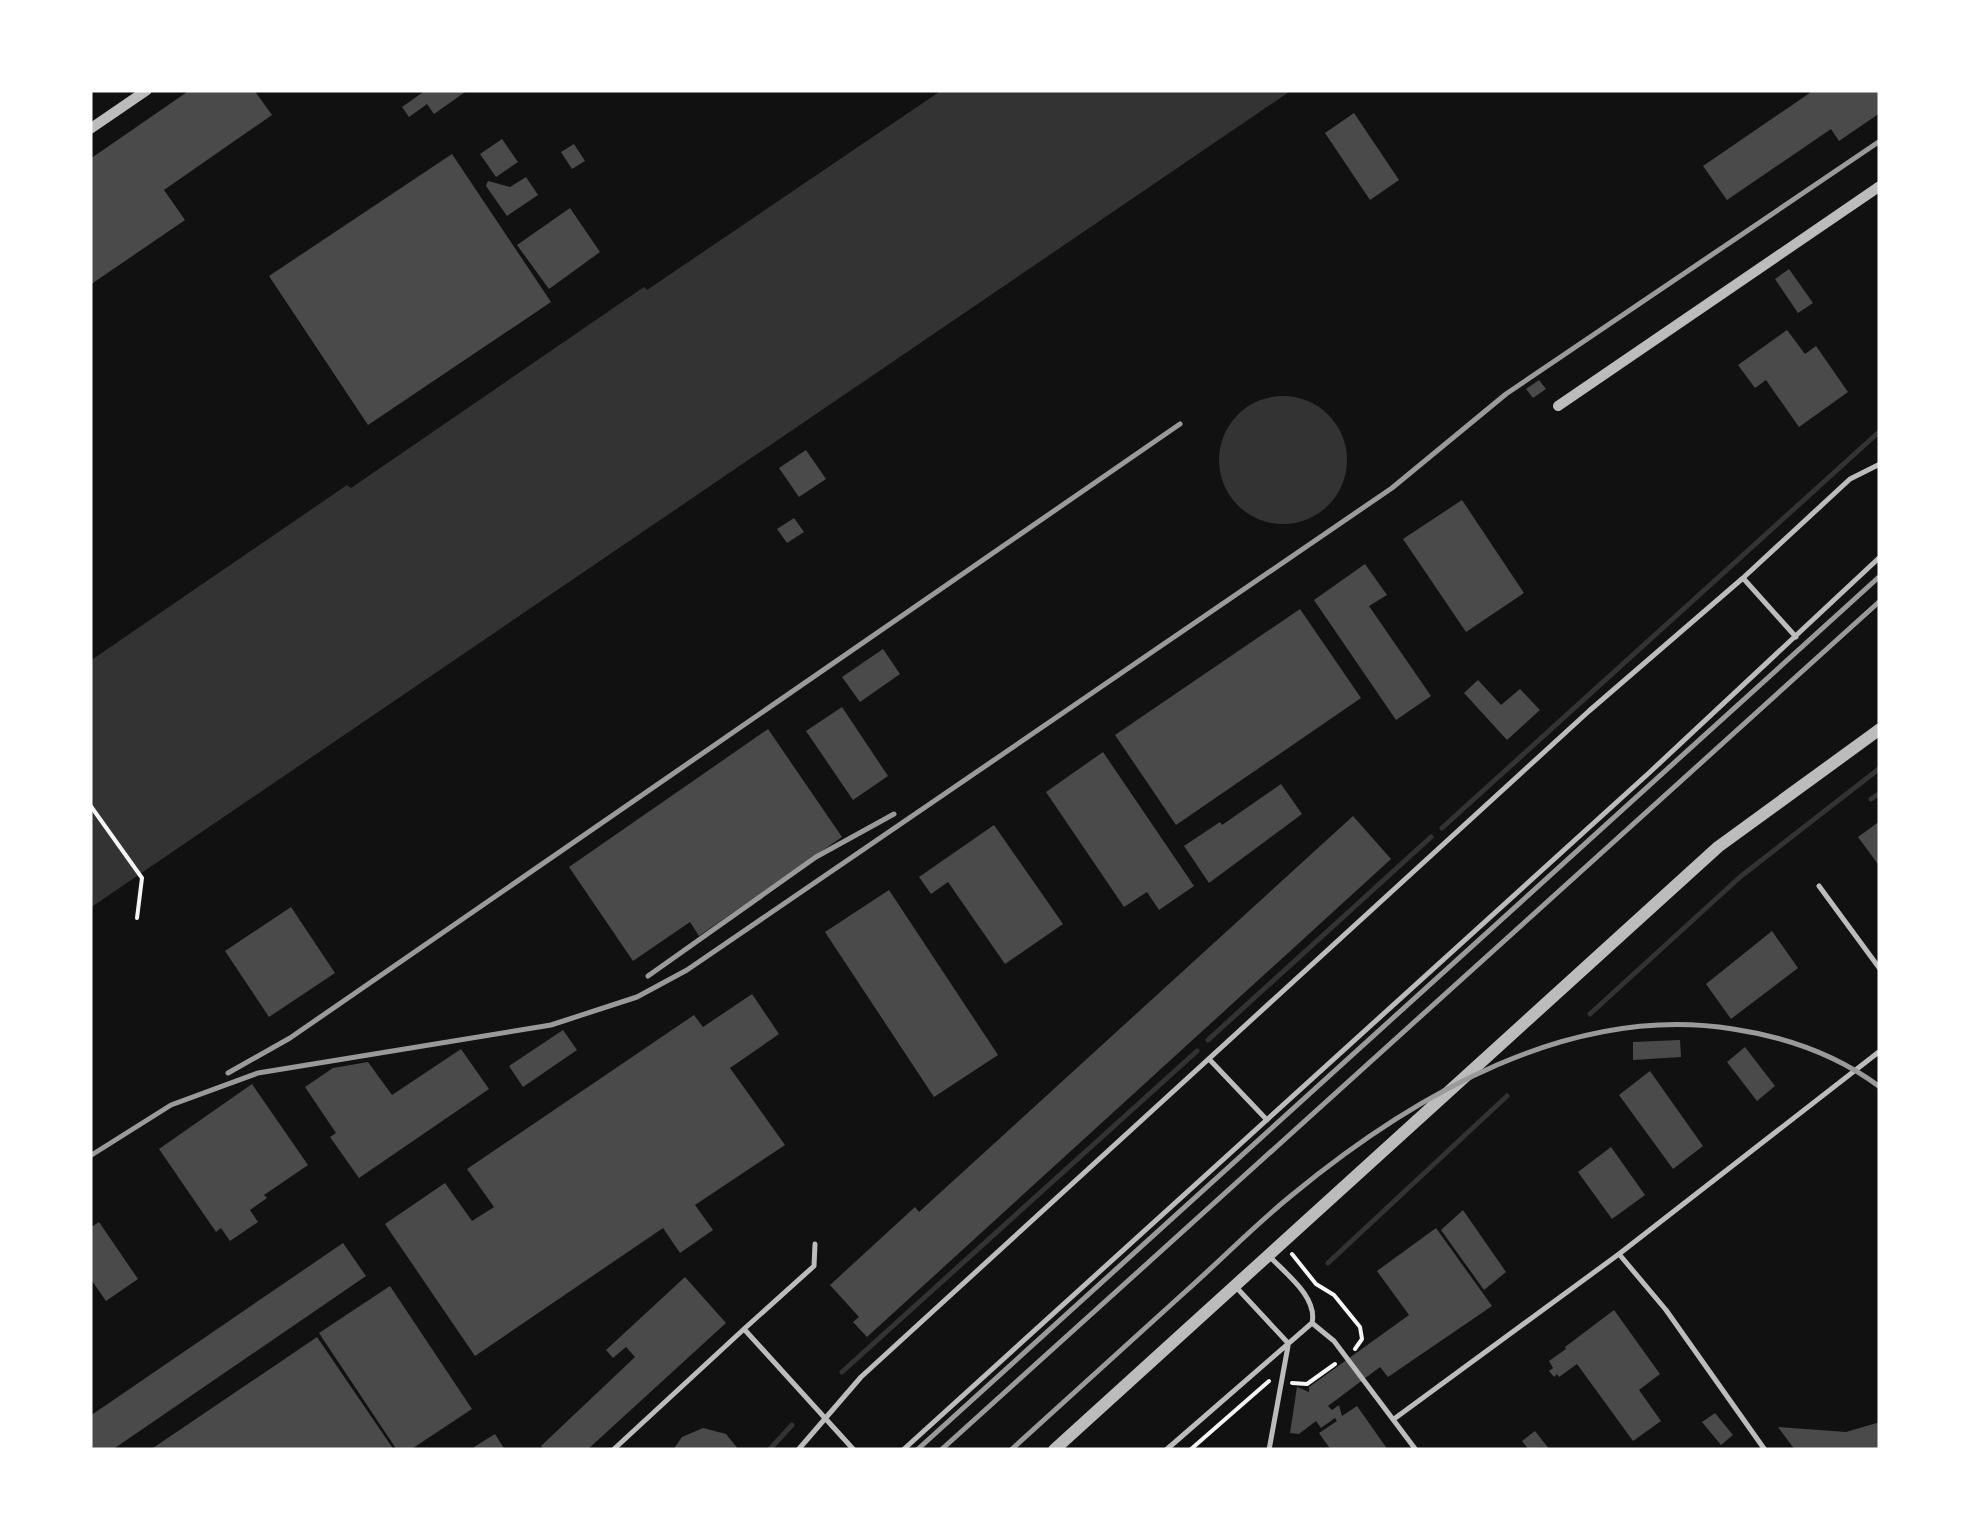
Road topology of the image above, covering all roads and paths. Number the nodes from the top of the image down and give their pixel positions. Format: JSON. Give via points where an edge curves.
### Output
{"nodes":[{"id":1,"x":148,"y":90,"type":"edge"},
{"id":2,"x":90,"y":129,"type":"edge"},
{"id":3,"x":1880,"y":186,"type":"edge"},
{"id":4,"x":1558,"y":406,"type":"dead end"},
{"id":5,"x":1880,"y":464,"type":"edge"},
{"id":6,"x":1880,"y":557,"type":"edge"},
{"id":7,"x":1743,"y":578,"type":"junction"},
{"id":8,"x":1796,"y":637,"type":"junction"},
{"id":9,"x":1880,"y":729,"type":"edge"},
{"id":10,"x":90,"y":805,"type":"edge"},
{"id":11,"x":1819,"y":886,"type":"dead end"},
{"id":12,"x":137,"y":918,"type":"dead end"},
{"id":13,"x":1880,"y":969,"type":"edge"},
{"id":14,"x":1880,"y":1051,"type":"edge"},
{"id":15,"x":1209,"y":1058,"type":"junction"},
{"id":16,"x":1267,"y":1120,"type":"junction"},
{"id":17,"x":1284,"y":1243,"type":"junction"},
{"id":18,"x":815,"y":1244,"type":"dead end"},
{"id":19,"x":1620,"y":1254,"type":"junction"},
{"id":20,"x":1269,"y":1256,"type":"junction"},
{"id":21,"x":1235,"y":1286,"type":"junction"},
{"id":22,"x":1312,"y":1323,"type":"junction"},
{"id":23,"x":744,"y":1329,"type":"junction"},
{"id":24,"x":1288,"y":1343,"type":"junction"},
{"id":25,"x":1346,"y":1356,"type":"junction"},
{"id":26,"x":824,"y":1416,"type":"junction"},
{"id":27,"x":1394,"y":1419,"type":"junction"},
{"id":28,"x":612,"y":1450,"type":"edge"},
{"id":29,"x":798,"y":1450,"type":"edge"},
{"id":30,"x":854,"y":1450,"type":"edge"},
{"id":31,"x":903,"y":1450,"type":"edge"},
{"id":32,"x":1054,"y":1450,"type":"edge"},
{"id":33,"x":1166,"y":1450,"type":"edge"},
{"id":34,"x":1268,"y":1450,"type":"edge"},
{"id":35,"x":1416,"y":1450,"type":"edge"},
{"id":36,"x":1765,"y":1450,"type":"edge"}],
"edges":[{"from":1,"to":2,"type":"street"},
{"from":3,"to":4,"type":"street"},
{"from":5,"to":7,"type":"lane","via":[[1850,479]]},
{"from":6,"to":8,"type":"lane"},
{"from":7,"to":8,"type":"lane"},
{"from":7,"to":15,"type":"lane"},
{"from":8,"to":16,"type":"lane"},
{"from":9,"to":17,"type":"street","via":[[1718,847]]},
{"from":10,"to":12,"type":"path","via":[[142,878]]},
{"from":11,"to":13,"type":"lane"},
{"from":14,"to":19,"type":"lane"},
{"from":15,"to":16,"type":"lane"},
{"from":15,"to":26,"type":"lane"},
{"from":16,"to":31,"type":"lane"},
{"from":17,"to":20,"type":"street"},
{"from":17,"to":25,"type":"path","via":[[1360,1327],[1361,1344]]},
{"from":18,"to":23,"type":"lane","via":[[814,1266]]},
{"from":19,"to":27,"type":"lane"},
{"from":19,"to":36,"type":"lane"},
{"from":20,"to":21,"type":"street"},
{"from":20,"to":22,"type":"lane","via":[[1310,1304]]},
{"from":21,"to":24,"type":"lane"},
{"from":21,"to":32,"type":"street"},
{"from":22,"to":24,"type":"lane"},
{"from":22,"to":25,"type":"lane"},
{"from":23,"to":26,"type":"lane"},
{"from":23,"to":28,"type":"lane"},
{"from":24,"to":33,"type":"lane"},
{"from":24,"to":34,"type":"lane"},
{"from":25,"to":27,"type":"lane"},
{"from":26,"to":29,"type":"lane"},
{"from":26,"to":30,"type":"lane"},
{"from":27,"to":35,"type":"lane"}]}
